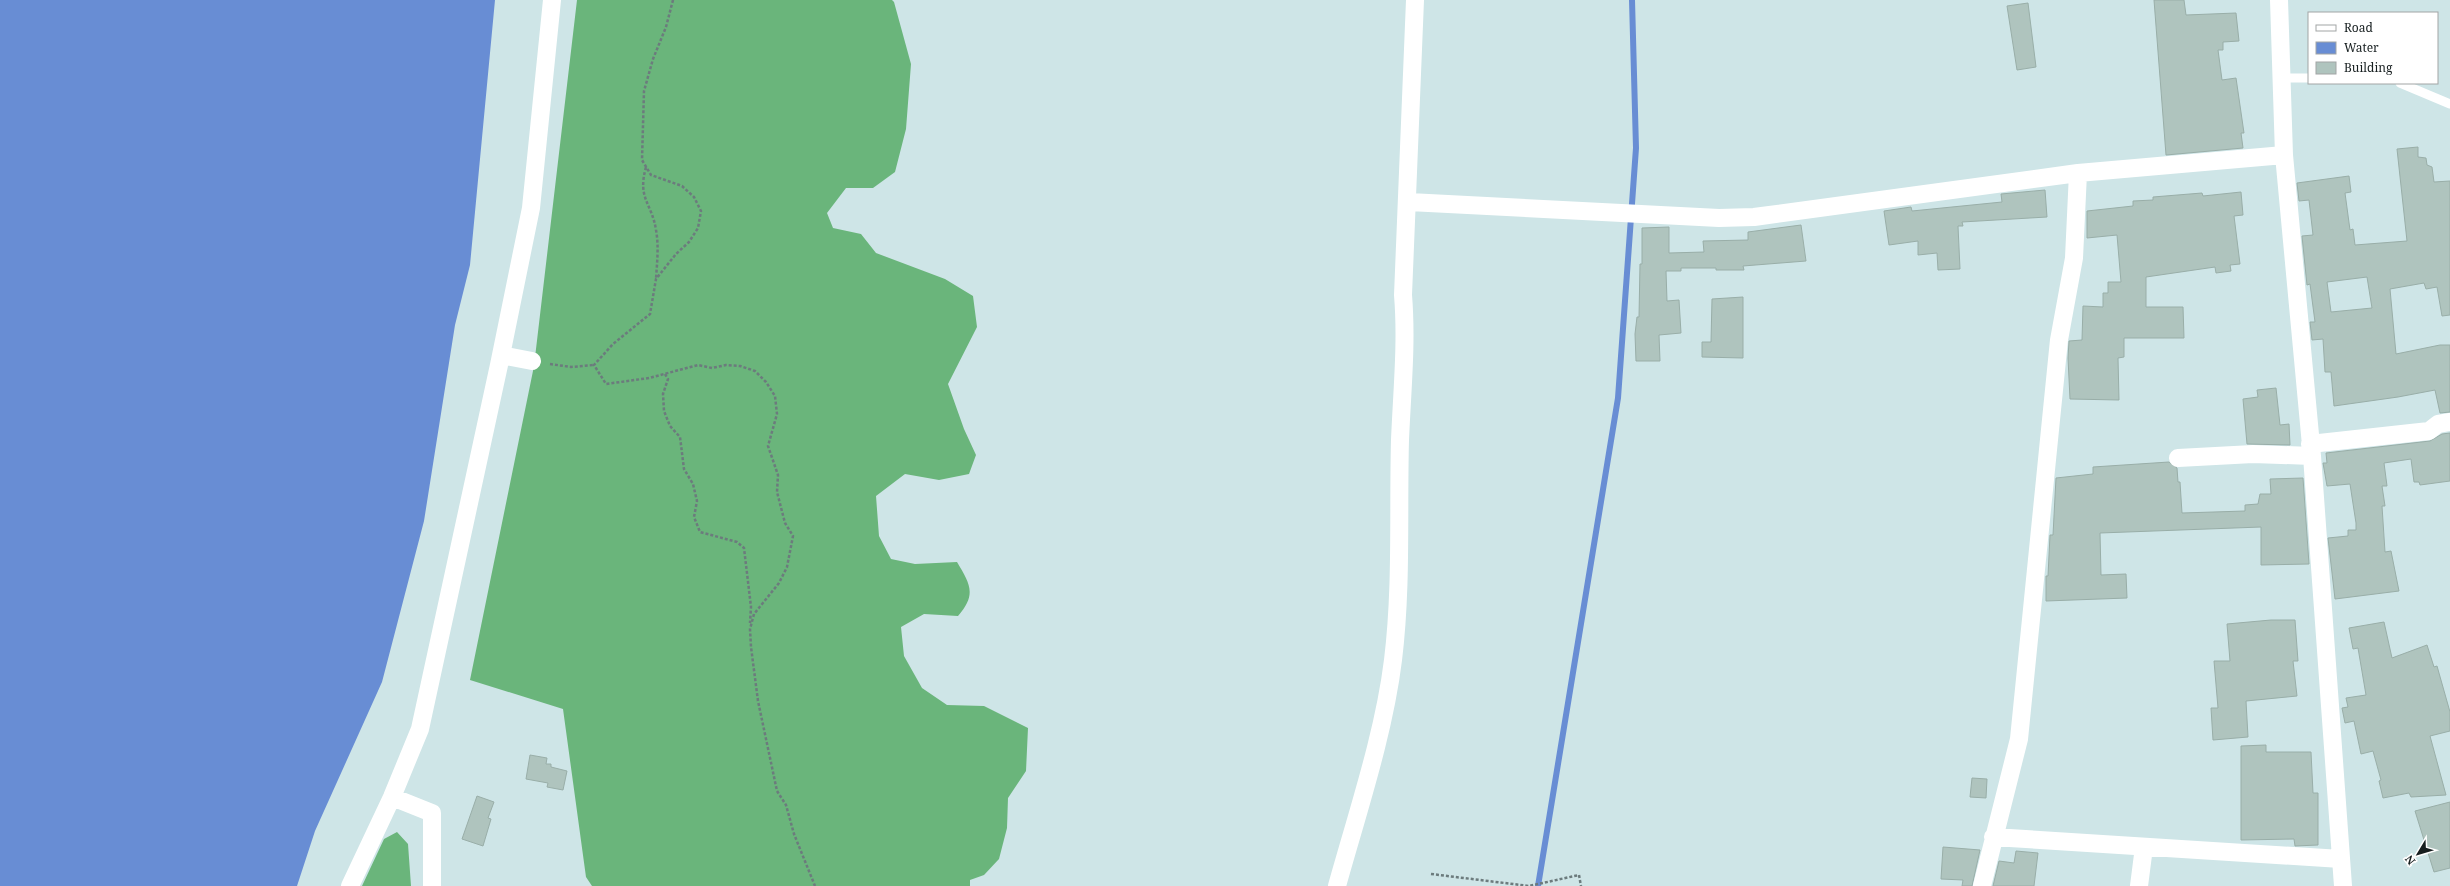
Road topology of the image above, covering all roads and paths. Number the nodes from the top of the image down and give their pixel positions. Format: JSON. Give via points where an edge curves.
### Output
{"nodes":[{"id":1,"x":552,"y":0,"type":"edge"},
{"id":2,"x":673,"y":0,"type":"edge"},
{"id":3,"x":1415,"y":0,"type":"edge"},
{"id":4,"x":2279,"y":0,"type":"edge"},
{"id":5,"x":2281,"y":78,"type":"junction"},
{"id":6,"x":2308,"y":78,"type":"edge"},
{"id":7,"x":2402,"y":84,"type":"edge"},
{"id":8,"x":2450,"y":104,"type":"edge"},
{"id":9,"x":2284,"y":155,"type":"junction"},
{"id":10,"x":646,"y":167,"type":"junction"},
{"id":11,"x":2078,"y":173,"type":"junction"},
{"id":12,"x":1409,"y":202,"type":"junction"},
{"id":13,"x":656,"y":279,"type":"junction"},
{"id":14,"x":501,"y":355,"type":"junction"},
{"id":15,"x":532,"y":361,"type":"joint"},
{"id":16,"x":594,"y":365,"type":"junction"},
{"id":17,"x":665,"y":374,"type":"junction"},
{"id":18,"x":2450,"y":422,"type":"edge"},
{"id":19,"x":2311,"y":450,"type":"junction"},
{"id":20,"x":2178,"y":458,"type":"dead end"},
{"id":21,"x":750,"y":629,"type":"junction"},
{"id":22,"x":392,"y":797,"type":"junction"},
{"id":23,"x":1993,"y":837,"type":"junction"},
{"id":24,"x":2144,"y":847,"type":"junction"},
{"id":25,"x":2340,"y":859,"type":"junction"},
{"id":26,"x":1431,"y":874,"type":"dead end"},
{"id":27,"x":350,"y":886,"type":"edge"},
{"id":28,"x":432,"y":886,"type":"edge"},
{"id":29,"x":815,"y":886,"type":"edge"},
{"id":30,"x":1337,"y":886,"type":"edge"},
{"id":31,"x":1529,"y":886,"type":"edge"},
{"id":32,"x":1581,"y":886,"type":"edge"},
{"id":33,"x":1982,"y":886,"type":"edge"},
{"id":34,"x":2139,"y":886,"type":"edge"},
{"id":35,"x":2343,"y":886,"type":"edge"}],
"edges":[{"from":1,"to":14,"type":"street","via":[[531,208]]},
{"from":2,"to":10,"type":"path","via":[[644,91],[642,160]]},
{"from":3,"to":12,"type":"street"},
{"from":4,"to":5,"type":"street"},
{"from":5,"to":6,"type":"lane"},
{"from":5,"to":9,"type":"street"},
{"from":7,"to":8,"type":"lane"},
{"from":9,"to":11,"type":"street"},
{"from":9,"to":19,"type":"street"},
{"from":10,"to":13,"type":"path","via":[[643,180],[644,197],[656,229]]},
{"from":10,"to":13,"type":"path","via":[[651,175],[682,186],[694,197],[701,211],[698,228],[689,242]]},
{"from":11,"to":12,"type":"street","via":[[1754,217],[1719,218]]},
{"from":11,"to":23,"type":"street","via":[[2074,258],[2059,340],[2019,739]]},
{"from":12,"to":30,"type":"street","via":[[1404,295],[1406,321],[1400,440],[1398,577],[1393,660],[1376,743]]},
{"from":13,"to":16,"type":"path","via":[[650,314],[613,344]]},
{"from":14,"to":15,"type":"street"},
{"from":14,"to":22,"type":"street","via":[[420,728]]},
{"from":15,"to":16,"type":"path","via":[[571,366]]},
{"from":16,"to":17,"type":"path","via":[[606,384]]},
{"from":17,"to":21,"type":"path","via":[[668,379],[663,394],[664,411],[670,426],[680,437],[684,469],[693,484],[697,501],[694,517],[700,532],[737,542],[744,548],[751,607]]},
{"from":17,"to":21,"type":"path","via":[[698,365],[712,368],[740,366],[755,371],[775,396],[777,414],[768,446],[778,475],[777,492],[785,523],[793,536],[787,567],[779,583],[754,614]]},
{"from":18,"to":19,"type":"street","via":[[2438,424],[2429,431]]},
{"from":19,"to":20,"type":"street"},
{"from":19,"to":25,"type":"street"},
{"from":21,"to":29,"type":"path","via":[[758,701],[777,791],[786,805],[794,834]]},
{"from":22,"to":27,"type":"street"},
{"from":22,"to":28,"type":"street","via":[[432,812]]},
{"from":23,"to":24,"type":"street"},
{"from":23,"to":33,"type":"street"},
{"from":24,"to":25,"type":"street"},
{"from":24,"to":34,"type":"street"},
{"from":25,"to":35,"type":"street"},
{"from":26,"to":31,"type":"path"},
{"from":31,"to":32,"type":"path","via":[[1579,875]]}]}
